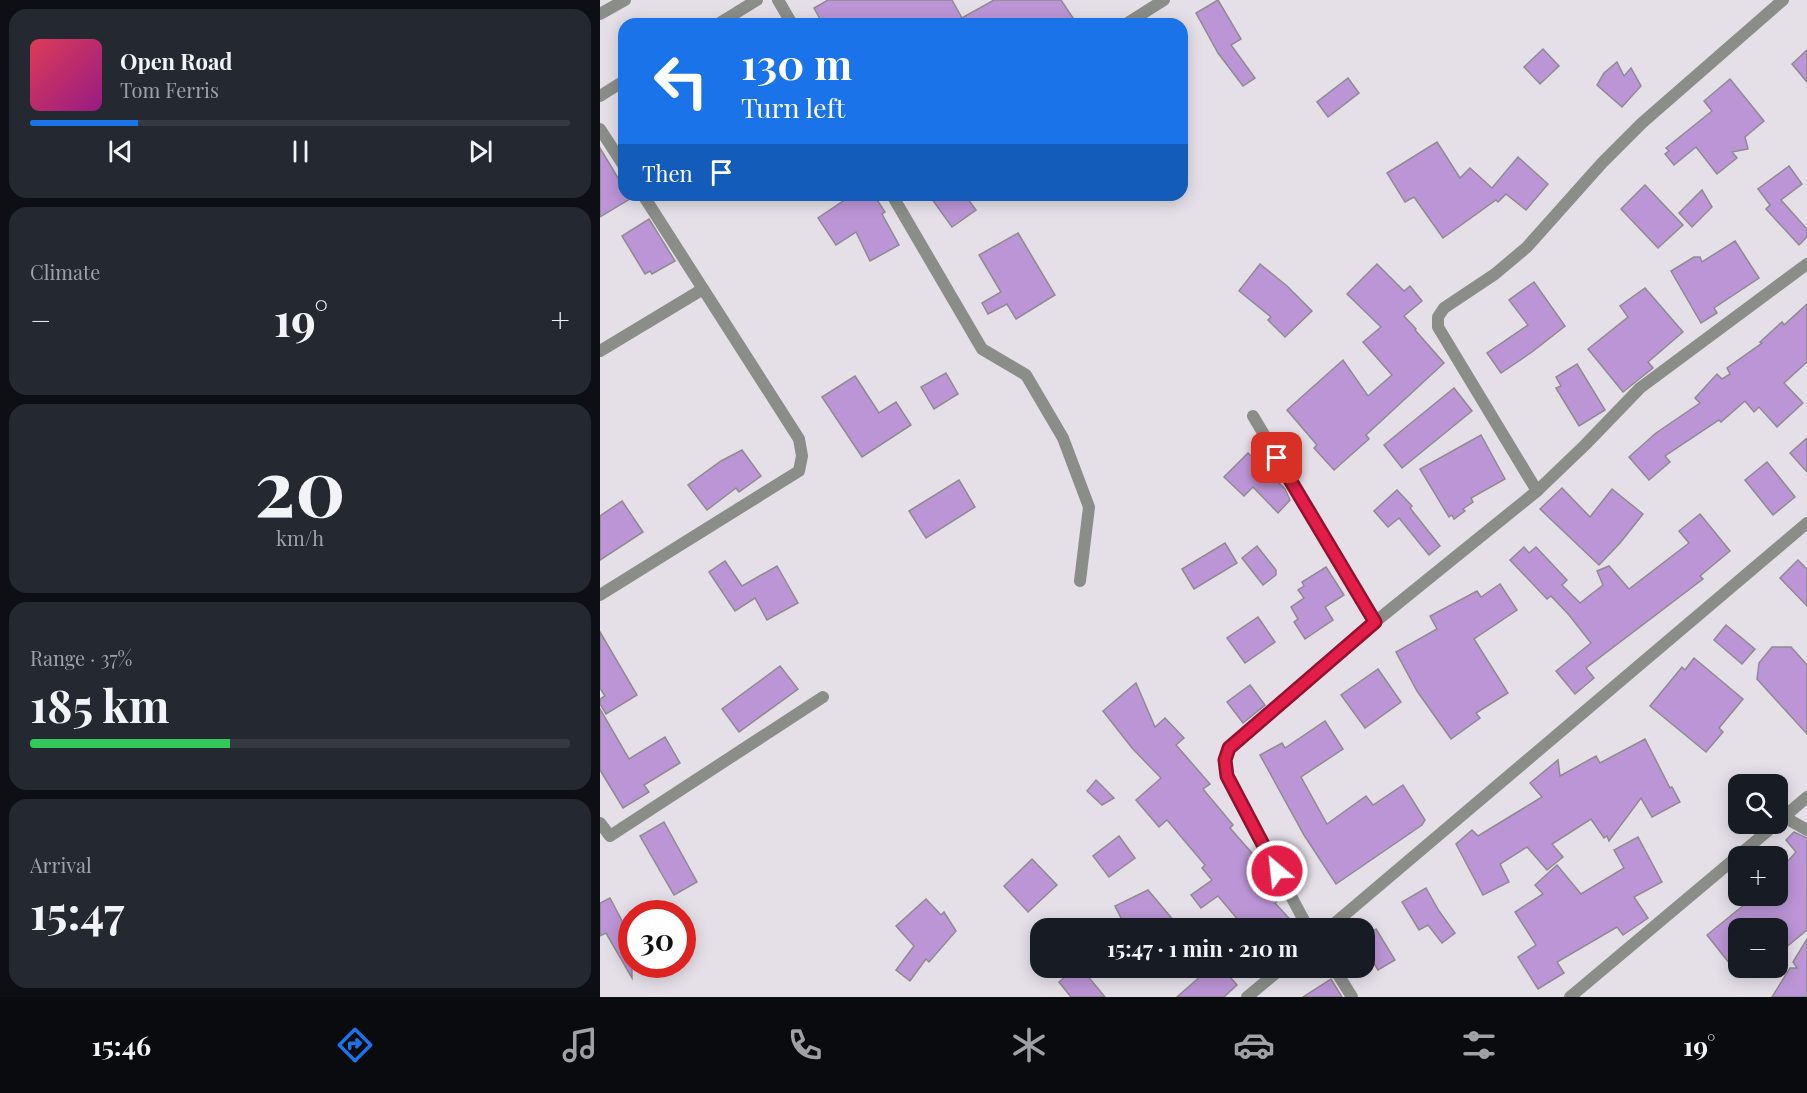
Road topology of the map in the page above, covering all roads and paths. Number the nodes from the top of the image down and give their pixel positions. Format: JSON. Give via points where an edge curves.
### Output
{"nodes":[{"id":1,"x":625,"y":0,"type":"edge"},
{"id":2,"x":757,"y":0,"type":"edge"},
{"id":3,"x":778,"y":0,"type":"edge"},
{"id":4,"x":1164,"y":0,"type":"edge"},
{"id":5,"x":1783,"y":0,"type":"edge"},
{"id":6,"x":600,"y":14,"type":"edge"},
{"id":7,"x":728,"y":18,"type":"edge"},
{"id":8,"x":788,"y":18,"type":"edge"},
{"id":9,"x":1136,"y":18,"type":"edge"},
{"id":10,"x":618,"y":85,"type":"edge"},
{"id":11,"x":600,"y":96,"type":"edge"},
{"id":12,"x":600,"y":129,"type":"edge"},
{"id":13,"x":618,"y":157,"type":"edge"},
{"id":14,"x":646,"y":201,"type":"edge"},
{"id":15,"x":896,"y":201,"type":"edge"},
{"id":16,"x":1807,"y":264,"type":"edge"},
{"id":17,"x":703,"y":289,"type":"junction"},
{"id":18,"x":600,"y":351,"type":"edge"},
{"id":19,"x":1253,"y":416,"type":"dead end"},
{"id":20,"x":1537,"y":491,"type":"junction"},
{"id":21,"x":1807,"y":523,"type":"edge"},
{"id":22,"x":1080,"y":581,"type":"dead end"},
{"id":23,"x":600,"y":595,"type":"edge"},
{"id":24,"x":1375,"y":622,"type":"junction"},
{"id":25,"x":824,"y":697,"type":"dead end"},
{"id":26,"x":1807,"y":797,"type":"edge"},
{"id":27,"x":1788,"y":813,"type":"edge"},
{"id":28,"x":600,"y":823,"type":"edge"},
{"id":29,"x":1788,"y":824,"type":"edge"},
{"id":30,"x":1807,"y":830,"type":"edge"},
{"id":31,"x":1764,"y":834,"type":"edge"},
{"id":32,"x":1303,"y":918,"type":"edge"},
{"id":33,"x":1341,"y":918,"type":"edge"},
{"id":34,"x":1270,"y":978,"type":"edge"},
{"id":35,"x":1340,"y":978,"type":"edge"},
{"id":36,"x":1247,"y":997,"type":"edge"},
{"id":37,"x":1352,"y":997,"type":"edge"},
{"id":38,"x":1570,"y":997,"type":"edge"}],
"edges":[{"from":1,"to":6,"type":"street"},
{"from":2,"to":7,"type":"street"},
{"from":3,"to":8,"type":"street"},
{"from":4,"to":9,"type":"street"},
{"from":5,"to":20,"type":"street","via":[[1642,123],[1527,247],[1444,308],[1438,317],[1438,327]]},
{"from":10,"to":11,"type":"street"},
{"from":12,"to":13,"type":"street"},
{"from":14,"to":17,"type":"street"},
{"from":15,"to":22,"type":"street","via":[[982,349],[1026,375],[1063,438],[1089,507]]},
{"from":16,"to":20,"type":"street","via":[[1640,388]]},
{"from":17,"to":18,"type":"street"},
{"from":17,"to":23,"type":"street","via":[[799,439],[799,471]]},
{"from":19,"to":24,"type":"street"},
{"from":20,"to":24,"type":"street"},
{"from":21,"to":33,"type":"street"},
{"from":24,"to":32,"type":"street","via":[[1229,748],[1225,760],[1227,776]]},
{"from":25,"to":28,"type":"street","via":[[610,836]]},
{"from":26,"to":27,"type":"street"},
{"from":29,"to":30,"type":"street"},
{"from":31,"to":38,"type":"street"},
{"from":34,"to":36,"type":"street"},
{"from":35,"to":37,"type":"street"}]}
